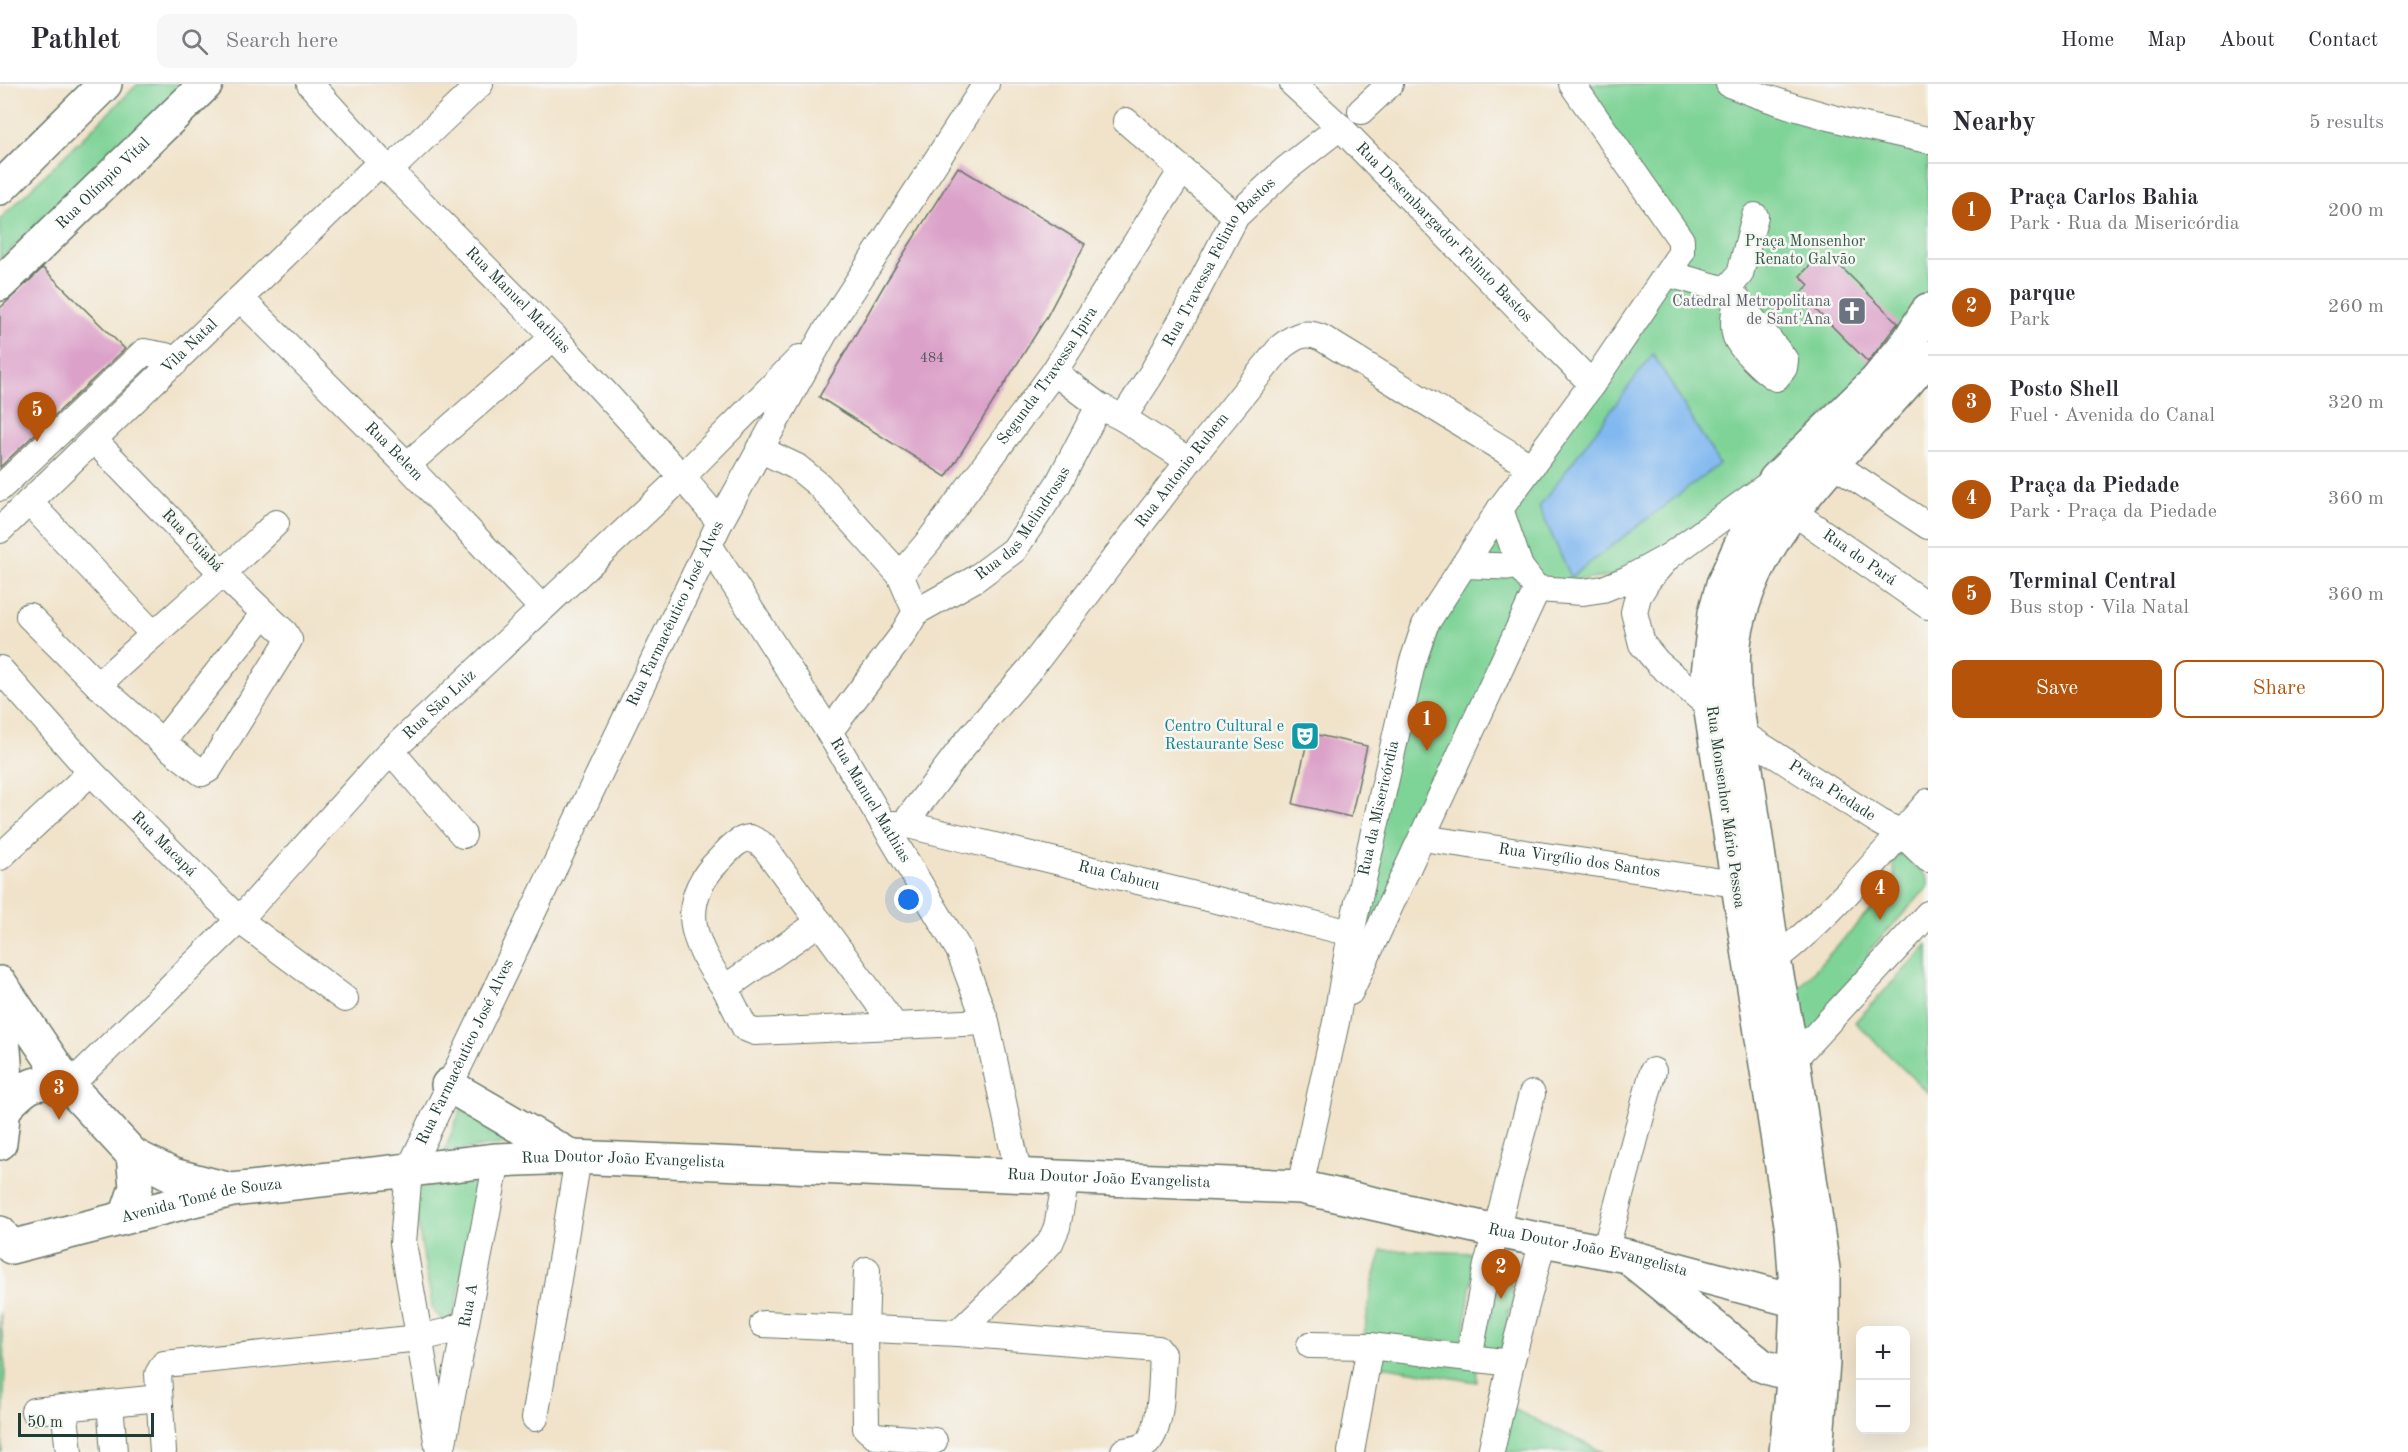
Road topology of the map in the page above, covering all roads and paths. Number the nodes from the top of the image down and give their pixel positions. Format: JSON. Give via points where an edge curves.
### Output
{"nodes":[{"id":1,"x":105,"y":84,"type":"edge"},
{"id":2,"x":206,"y":84,"type":"edge"},
{"id":3,"x":310,"y":84,"type":"edge"},
{"id":4,"x":480,"y":84,"type":"edge"},
{"id":5,"x":986,"y":84,"type":"edge"},
{"id":6,"x":1293,"y":84,"type":"edge"},
{"id":7,"x":1390,"y":84,"type":"edge"},
{"id":8,"x":1572,"y":84,"type":"edge"},
{"id":9,"x":1729,"y":84,"type":"edge"},
{"id":10,"x":1766,"y":91,"type":"edge"},
{"id":11,"x":1361,"y":111,"type":"dead end"},
{"id":12,"x":1126,"y":121,"type":"dead end"},
{"id":13,"x":1340,"y":127,"type":"junction"},
{"id":14,"x":1928,"y":140,"type":"edge"},
{"id":15,"x":385,"y":167,"type":"junction"},
{"id":16,"x":1182,"y":170,"type":"junction"},
{"id":17,"x":0,"y":188,"type":"edge"},
{"id":18,"x":1236,"y":216,"type":"junction"},
{"id":19,"x":1755,"y":216,"type":"dead end"},
{"id":20,"x":1669,"y":274,"type":"junction"},
{"id":21,"x":0,"y":284,"type":"edge"},
{"id":22,"x":241,"y":299,"type":"junction"},
{"id":23,"x":1928,"y":310,"type":"edge"},
{"id":24,"x":824,"y":334,"type":"junction"},
{"id":25,"x":554,"y":337,"type":"junction"},
{"id":26,"x":175,"y":363,"type":"junction"},
{"id":27,"x":1925,"y":367,"type":"edge"},
{"id":28,"x":1054,"y":372,"type":"junction"},
{"id":29,"x":1592,"y":384,"type":"junction"},
{"id":30,"x":1100,"y":406,"type":"junction"},
{"id":31,"x":1123,"y":418,"type":"junction"},
{"id":32,"x":95,"y":441,"type":"junction"},
{"id":33,"x":759,"y":449,"type":"junction"},
{"id":34,"x":1189,"y":462,"type":"junction"},
{"id":35,"x":1834,"y":464,"type":"junction"},
{"id":36,"x":407,"y":465,"type":"junction"},
{"id":37,"x":1530,"y":466,"type":"junction"},
{"id":38,"x":682,"y":477,"type":"junction"},
{"id":39,"x":1776,"y":479,"type":"junction"},
{"id":40,"x":0,"y":488,"type":"edge"},
{"id":41,"x":29,"y":502,"type":"junction"},
{"id":42,"x":1500,"y":509,"type":"junction"},
{"id":43,"x":1792,"y":511,"type":"junction"},
{"id":44,"x":276,"y":522,"type":"dead end"},
{"id":45,"x":720,"y":522,"type":"junction"},
{"id":46,"x":1928,"y":526,"type":"edge"},
{"id":47,"x":0,"y":530,"type":"edge"},
{"id":48,"x":709,"y":545,"type":"junction"},
{"id":49,"x":1668,"y":557,"type":"junction"},
{"id":50,"x":1464,"y":565,"type":"junction"},
{"id":51,"x":1520,"y":567,"type":"junction"},
{"id":52,"x":224,"y":574,"type":"junction"},
{"id":53,"x":900,"y":574,"type":"junction"},
{"id":54,"x":1537,"y":589,"type":"junction"},
{"id":55,"x":1928,"y":606,"type":"edge"},
{"id":56,"x":542,"y":608,"type":"junction"},
{"id":57,"x":916,"y":612,"type":"junction"},
{"id":58,"x":264,"y":614,"type":"junction"},
{"id":59,"x":29,"y":616,"type":"dead end"},
{"id":60,"x":153,"y":634,"type":"junction"},
{"id":61,"x":0,"y":669,"type":"edge"},
{"id":62,"x":98,"y":685,"type":"junction"},
{"id":63,"x":1710,"y":705,"type":"junction"},
{"id":64,"x":829,"y":732,"type":"junction"},
{"id":65,"x":1741,"y":733,"type":"junction"},
{"id":66,"x":162,"y":742,"type":"junction"},
{"id":67,"x":391,"y":751,"type":"junction"},
{"id":68,"x":91,"y":772,"type":"junction"},
{"id":69,"x":1928,"y":802,"type":"edge"},
{"id":70,"x":894,"y":824,"type":"junction"},
{"id":71,"x":1928,"y":832,"type":"edge"},
{"id":72,"x":1901,"y":833,"type":"junction"},
{"id":73,"x":463,"y":835,"type":"dead end"},
{"id":74,"x":1422,"y":838,"type":"junction"},
{"id":75,"x":0,"y":857,"type":"edge"},
{"id":76,"x":1928,"y":859,"type":"edge"},
{"id":77,"x":1736,"y":884,"type":"junction"},
{"id":78,"x":1928,"y":914,"type":"edge"},
{"id":79,"x":239,"y":920,"type":"junction"},
{"id":80,"x":820,"y":922,"type":"junction"},
{"id":81,"x":1351,"y":933,"type":"junction"},
{"id":82,"x":1774,"y":960,"type":"junction"},
{"id":83,"x":0,"y":983,"type":"edge"},
{"id":84,"x":725,"y":988,"type":"junction"},
{"id":85,"x":345,"y":999,"type":"dead end"},
{"id":86,"x":986,"y":1022,"type":"junction"},
{"id":87,"x":1336,"y":1022,"type":"junction"},
{"id":88,"x":0,"y":1025,"type":"edge"},
{"id":89,"x":895,"y":1026,"type":"junction"},
{"id":90,"x":1793,"y":1060,"type":"junction"},
{"id":91,"x":1653,"y":1071,"type":"dead end"},
{"id":92,"x":448,"y":1085,"type":"junction"},
{"id":93,"x":69,"y":1086,"type":"junction"},
{"id":94,"x":1532,"y":1094,"type":"dead end"},
{"id":95,"x":5,"y":1108,"type":"junction"},
{"id":96,"x":0,"y":1143,"type":"edge"},
{"id":97,"x":134,"y":1155,"type":"junction"},
{"id":98,"x":575,"y":1157,"type":"junction"},
{"id":99,"x":497,"y":1160,"type":"junction"},
{"id":100,"x":409,"y":1170,"type":"junction"},
{"id":101,"x":1018,"y":1177,"type":"junction"},
{"id":102,"x":1066,"y":1179,"type":"junction"},
{"id":103,"x":1300,"y":1187,"type":"junction"},
{"id":104,"x":232,"y":1190,"type":"junction"},
{"id":105,"x":126,"y":1217,"type":"junction"},
{"id":106,"x":1496,"y":1231,"type":"junction"},
{"id":107,"x":1543,"y":1240,"type":"junction"},
{"id":108,"x":4,"y":1243,"type":"edge"},
{"id":109,"x":1616,"y":1254,"type":"junction"},
{"id":110,"x":867,"y":1270,"type":"dead end"},
{"id":111,"x":1810,"y":1302,"type":"junction"},
{"id":112,"x":466,"y":1323,"type":"junction"},
{"id":113,"x":763,"y":1324,"type":"dead end"},
{"id":114,"x":865,"y":1329,"type":"junction"},
{"id":115,"x":958,"y":1333,"type":"junction"},
{"id":116,"x":420,"y":1338,"type":"junction"},
{"id":117,"x":1310,"y":1345,"type":"dead end"},
{"id":118,"x":1370,"y":1347,"type":"junction"},
{"id":119,"x":1469,"y":1357,"type":"junction"},
{"id":120,"x":1510,"y":1363,"type":"junction"},
{"id":121,"x":1808,"y":1368,"type":"junction"},
{"id":122,"x":159,"y":1398,"type":"junction"},
{"id":123,"x":110,"y":1403,"type":"junction"},
{"id":124,"x":64,"y":1408,"type":"junction"},
{"id":125,"x":34,"y":1411,"type":"dead end"},
{"id":126,"x":535,"y":1418,"type":"dead end"},
{"id":127,"x":934,"y":1441,"type":"dead end"},
{"id":128,"x":1124,"y":1451,"type":"edge"},
{"id":129,"x":69,"y":1452,"type":"edge"},
{"id":130,"x":114,"y":1452,"type":"edge"},
{"id":131,"x":163,"y":1452,"type":"edge"},
{"id":132,"x":440,"y":1452,"type":"edge"},
{"id":133,"x":1351,"y":1452,"type":"edge"},
{"id":134,"x":1491,"y":1452,"type":"edge"},
{"id":135,"x":1786,"y":1452,"type":"edge"},
{"id":136,"x":1816,"y":1452,"type":"edge"}],
"edges":[{"from":1,"to":17,"type":"main road"},
{"from":2,"to":21,"type":"main road","name":"Rua Olímpio Vital"},
{"from":3,"to":15,"type":"street","name":"Rua Manuel Mathias"},
{"from":4,"to":15,"type":"street","name":"Vila Natal"},
{"from":5,"to":24,"type":"street","name":"Rua Farmacêutico José Alves"},
{"from":6,"to":13,"type":"street","name":"Rua Desembargador Felinto Bastos"},
{"from":7,"to":11,"type":"street"},
{"from":8,"to":20,"type":"street","via":[[1681,240],[1681,255]]},
{"from":9,"to":10,"type":"street"},
{"from":10,"to":14,"type":"street","via":[[1855,124]]},
{"from":12,"to":16,"type":"street"},
{"from":13,"to":18,"type":"street","name":"Rua Travessa Felinto Bastos","via":[[1286,169]]},
{"from":13,"to":29,"type":"street","name":"Rua Desembargador Felinto Bastos"},
{"from":15,"to":22,"type":"street","name":"Vila Natal"},
{"from":15,"to":25,"type":"street","name":"Rua Manuel Mathias"},
{"from":16,"to":18,"type":"street"},
{"from":16,"to":28,"type":"street","name":"Segunda Travessa Ipira"},
{"from":18,"to":31,"type":"street","name":"Rua Travessa Felinto Bastos","via":[[1185,314]]},
{"from":19,"to":20,"type":"street","via":[[1732,293]]},
{"from":20,"to":29,"type":"street"},
{"from":22,"to":26,"type":"street","name":"Vila Natal"},
{"from":22,"to":36,"type":"street","name":"Rua Belem"},
{"from":23,"to":39,"type":"main road","name":"Rua Monsenhor Mário Pessoa","via":[[1876,381]]},
{"from":24,"to":33,"type":"street","name":"Rua Farmacêutico José Alves"},
{"from":24,"to":38,"type":"street","name":"Rua São Luiz"},
{"from":25,"to":36,"type":"street"},
{"from":25,"to":38,"type":"street","name":"Rua Manuel Mathias"},
{"from":26,"to":32,"type":"street","name":"Vila Natal"},
{"from":26,"to":40,"type":"street","via":[[166,356],[144,352]]},
{"from":27,"to":35,"type":"main road","name":"Rua Monsenhor Mário Pessoa"},
{"from":28,"to":30,"type":"street"},
{"from":28,"to":53,"type":"street","name":"Segunda Travessa Ipira","via":[[929,541]]},
{"from":29,"to":37,"type":"street"},
{"from":30,"to":31,"type":"street"},
{"from":30,"to":57,"type":"street","name":"Rua das Melindrosas","via":[[1058,484],[1014,550],[975,579]]},
{"from":31,"to":34,"type":"street"},
{"from":32,"to":41,"type":"street","name":"Vila Natal"},
{"from":32,"to":52,"type":"street","name":"Rua Cuiabá"},
{"from":33,"to":45,"type":"street","name":"Rua Farmacêutico José Alves"},
{"from":33,"to":53,"type":"street","via":[[797,467],[819,485]]},
{"from":34,"to":37,"type":"street","name":"Rua Antonio Rubem","via":[[1281,347],[1293,337],[1311,333]]},
{"from":34,"to":70,"type":"street","name":"Rua Antonio Rubem","via":[[1030,669]]},
{"from":35,"to":43,"type":"main road","name":"Rua Monsenhor Mário Pessoa"},
{"from":35,"to":46,"type":"street"},
{"from":36,"to":56,"type":"street","name":"Rua Belem"},
{"from":37,"to":42,"type":"street"},
{"from":38,"to":45,"type":"street","name":"Rua Manuel Mathias"},
{"from":38,"to":56,"type":"street","name":"Rua São Luiz"},
{"from":39,"to":49,"type":"street"},
{"from":39,"to":63,"type":"main road","name":"Rua Monsenhor Mário Pessoa","via":[[1723,584],[1710,641]]},
{"from":41,"to":47,"type":"street","name":"Vila Natal"},
{"from":41,"to":60,"type":"street"},
{"from":42,"to":50,"type":"street","name":"Rua da Misericórdia"},
{"from":42,"to":51,"type":"street"},
{"from":43,"to":55,"type":"street","name":"Rua do Pará"},
{"from":43,"to":65,"type":"main road","name":"Rua Monsenhor Mário Pessoa","via":[[1753,578],[1735,637],[1734,688]]},
{"from":44,"to":52,"type":"street"},
{"from":45,"to":48,"type":"street","name":"Rua Farmacêutico José Alves"},
{"from":48,"to":64,"type":"street","name":"Rua Manuel Mathias"},
{"from":48,"to":92,"type":"street","name":"Rua Farmacêutico José Alves"},
{"from":49,"to":54,"type":"street","via":[[1603,589],[1567,593]]},
{"from":49,"to":63,"type":"street","name":"Praça Piedade","via":[[1638,596],[1634,612],[1637,629],[1642,644],[1658,663]]},
{"from":50,"to":51,"type":"street"},
{"from":50,"to":81,"type":"street","name":"Rua da Misericórdia","via":[[1425,625],[1412,663]]},
{"from":51,"to":54,"type":"street"},
{"from":52,"to":58,"type":"street","name":"Rua Cuiabá"},
{"from":52,"to":60,"type":"street"},
{"from":53,"to":57,"type":"street"},
{"from":54,"to":74,"type":"street","name":"Rua da Misericórdia"},
{"from":56,"to":67,"type":"street","name":"Rua São Luiz"},
{"from":57,"to":64,"type":"street","via":[[901,638]]},
{"from":58,"to":66,"type":"street"},
{"from":58,"to":66,"type":"street","name":"Rua Cuiabá","via":[[289,640],[209,769],[202,773]]},
{"from":59,"to":62,"type":"street"},
{"from":60,"to":62,"type":"street"},
{"from":61,"to":68,"type":"street","name":"Rua Macapá"},
{"from":62,"to":66,"type":"street"},
{"from":63,"to":65,"type":"street","name":"Praça Piedade"},
{"from":63,"to":77,"type":"main road","name":"Rua Monsenhor Mário Pessoa"},
{"from":64,"to":70,"type":"street","name":"Rua Manuel Mathias"},
{"from":65,"to":72,"type":"street","name":"Praça Piedade"},
{"from":65,"to":82,"type":"main road","name":"Rua Monsenhor Mário Pessoa"},
{"from":67,"to":73,"type":"street"},
{"from":67,"to":79,"type":"street","name":"Rua São Luiz"},
{"from":68,"to":75,"type":"street"},
{"from":68,"to":79,"type":"street","name":"Rua Macapá"},
{"from":69,"to":72,"type":"street"},
{"from":70,"to":81,"type":"street","name":"Rua Cabucu"},
{"from":70,"to":86,"type":"street","name":"Rua Manuel Mathias","via":[[959,950]]},
{"from":71,"to":72,"type":"street"},
{"from":72,"to":76,"type":"street","name":"Praça Piedade"},
{"from":72,"to":82,"type":"street","via":[[1805,936]]},
{"from":74,"to":77,"type":"street","name":"Rua Virgílio dos Santos"},
{"from":74,"to":87,"type":"street","name":"Rua da Misericórdia"},
{"from":77,"to":111,"type":"main road","name":"Rua Monsenhor Mário Pessoa","via":[[1787,1190]]},
{"from":78,"to":90,"type":"street"},
{"from":79,"to":85,"type":"street","name":"Rua Macapá"},
{"from":79,"to":93,"type":"street","name":"Rua São Luiz"},
{"from":80,"to":84,"type":"street"},
{"from":80,"to":84,"type":"street","via":[[760,843],[750,838],[737,842],[704,877],[693,906],[692,922],[702,954]]},
{"from":80,"to":89,"type":"street"},
{"from":81,"to":87,"type":"street","name":"Rua da Misericórdia"},
{"from":82,"to":90,"type":"main road","name":"Rua Monsenhor Mário Pessoa"},
{"from":83,"to":93,"type":"main road"},
{"from":84,"to":89,"type":"street","via":[[744,1028],[755,1032]]},
{"from":86,"to":89,"type":"street"},
{"from":86,"to":101,"type":"street","name":"Rua Manuel Mathias"},
{"from":87,"to":103,"type":"street","name":"Rua da Misericórdia"},
{"from":88,"to":95,"type":"main road","via":[[5,1056]]},
{"from":90,"to":111,"type":"main road","name":"Rua Monsenhor Mário Pessoa","via":[[1823,1269]]},
{"from":91,"to":109,"type":"street"},
{"from":92,"to":98,"type":"main road"},
{"from":92,"to":100,"type":"street","name":"Rua Farmacêutico José Alves"},
{"from":93,"to":95,"type":"main road","via":[[41,1081],[20,1091]]},
{"from":93,"to":97,"type":"main road"},
{"from":94,"to":106,"type":"street"},
{"from":95,"to":96,"type":"main road"},
{"from":97,"to":104,"type":"main road","via":[[173,1175]]},
{"from":97,"to":105,"type":"main road","via":[[136,1187]]},
{"from":98,"to":99,"type":"main road","name":"Rua Doutor João Evangelista"},
{"from":98,"to":101,"type":"main road","name":"Rua Doutor João Evangelista"},
{"from":98,"to":126,"type":"street"},
{"from":99,"to":100,"type":"main road","name":"Rua Doutor João Evangelista"},
{"from":99,"to":112,"type":"street","name":"Rua A"},
{"from":100,"to":104,"type":"main road","name":"Avenida Tomé de Souza"},
{"from":100,"to":116,"type":"street","name":"Rua A","via":[[403,1243]]},
{"from":101,"to":102,"type":"main road","name":"Rua Doutor João Evangelista"},
{"from":102,"to":103,"type":"main road","name":"Rua Doutor João Evangelista"},
{"from":102,"to":115,"type":"street","via":[[1058,1227],[1050,1243]]},
{"from":103,"to":106,"type":"main road","name":"Rua Doutor João Evangelista"},
{"from":104,"to":105,"type":"main road","name":"Avenida Tomé de Souza"},
{"from":105,"to":108,"type":"main road","name":"Avenida Tomé de Souza"},
{"from":106,"to":107,"type":"main road","name":"Rua Doutor João Evangelista"},
{"from":106,"to":119,"type":"street"},
{"from":107,"to":109,"type":"main road","name":"Rua Doutor João Evangelista"},
{"from":107,"to":120,"type":"street"},
{"from":109,"to":111,"type":"main road","name":"Rua Doutor João Evangelista"},
{"from":109,"to":121,"type":"main road","via":[[1761,1365],[1776,1372]]},
{"from":110,"to":114,"type":"street"},
{"from":111,"to":121,"type":"main road","name":"Rua Monsenhor Mário Pessoa"},
{"from":112,"to":116,"type":"street"},
{"from":112,"to":132,"type":"street","name":"Rua A"},
{"from":113,"to":114,"type":"street"},
{"from":114,"to":115,"type":"street"},
{"from":114,"to":127,"type":"street","via":[[866,1428],[875,1436]]},
{"from":115,"to":128,"type":"street","via":[[1160,1350],[1163,1356],[1155,1431],[1142,1446]]},
{"from":116,"to":122,"type":"street","via":[[170,1362],[158,1374]]},
{"from":116,"to":132,"type":"street","name":"Rua A"},
{"from":117,"to":118,"type":"street"},
{"from":118,"to":119,"type":"street"},
{"from":118,"to":133,"type":"street"},
{"from":119,"to":120,"type":"street"},
{"from":120,"to":134,"type":"street"},
{"from":121,"to":135,"type":"main road"},
{"from":121,"to":136,"type":"main road"},
{"from":122,"to":123,"type":"street"},
{"from":122,"to":131,"type":"street"},
{"from":123,"to":124,"type":"street"},
{"from":123,"to":130,"type":"street"},
{"from":124,"to":125,"type":"street"},
{"from":124,"to":129,"type":"street"}]}
